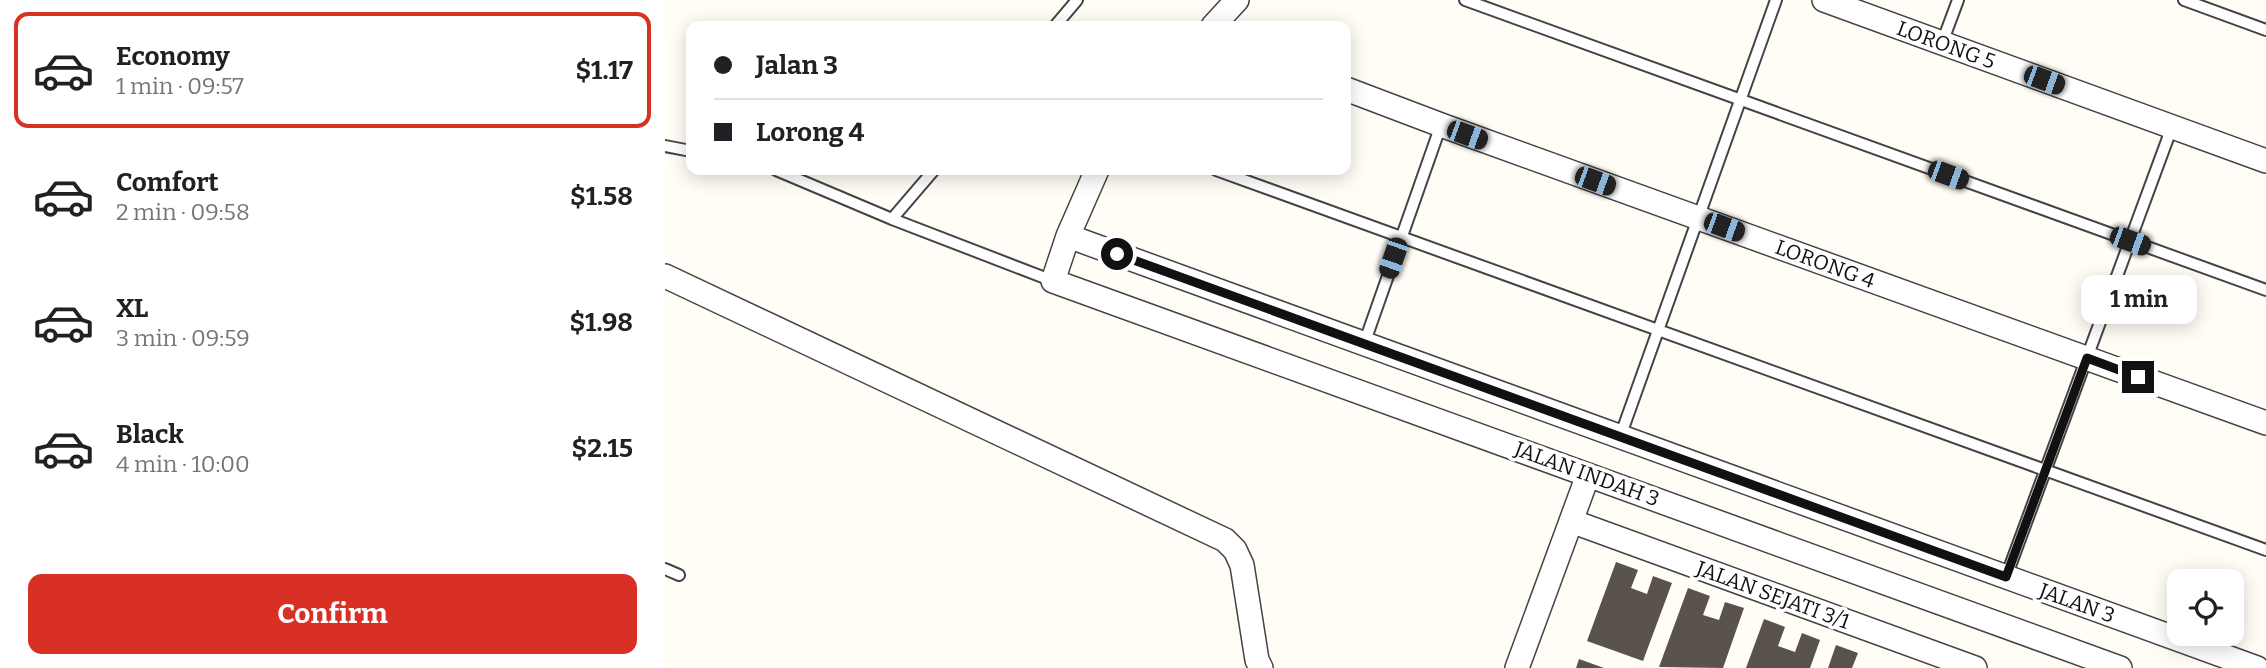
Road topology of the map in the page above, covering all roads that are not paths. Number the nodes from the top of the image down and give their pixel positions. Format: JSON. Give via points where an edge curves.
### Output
{"nodes":[{"id":1,"x":1077,"y":0,"type":"edge"},
{"id":2,"x":1465,"y":0,"type":"edge"},
{"id":3,"x":1776,"y":0,"type":"edge"},
{"id":4,"x":1824,"y":0,"type":"edge"},
{"id":5,"x":1958,"y":0,"type":"edge"},
{"id":6,"x":2183,"y":0,"type":"edge"},
{"id":7,"x":1059,"y":21,"type":"edge"},
{"id":8,"x":2266,"y":30,"type":"edge"},
{"id":9,"x":1942,"y":43,"type":"junction"},
{"id":10,"x":1351,"y":91,"type":"edge"},
{"id":11,"x":1740,"y":100,"type":"junction"},
{"id":12,"x":1441,"y":125,"type":"junction"},
{"id":13,"x":2172,"y":127,"type":"junction"},
{"id":14,"x":665,"y":146,"type":"edge"},
{"id":15,"x":686,"y":150,"type":"edge"},
{"id":16,"x":2266,"y":161,"type":"edge"},
{"id":17,"x":788,"y":175,"type":"edge"},
{"id":18,"x":930,"y":175,"type":"edge"},
{"id":19,"x":1095,"y":175,"type":"edge"},
{"id":20,"x":1230,"y":175,"type":"edge"},
{"id":21,"x":1698,"y":218,"type":"junction"},
{"id":22,"x":892,"y":219,"type":"junction"},
{"id":23,"x":1068,"y":236,"type":"junction"},
{"id":24,"x":1401,"y":236,"type":"junction"},
{"id":25,"x":2130,"y":241,"type":"junction"},
{"id":26,"x":665,"y":276,"type":"edge"},
{"id":27,"x":1053,"y":281,"type":"junction"},
{"id":28,"x":2266,"y":290,"type":"edge"},
{"id":29,"x":1658,"y":330,"type":"junction"},
{"id":30,"x":1363,"y":344,"type":"junction"},
{"id":31,"x":2087,"y":358,"type":"junction"},
{"id":32,"x":2266,"y":423,"type":"edge"},
{"id":33,"x":1620,"y":437,"type":"junction"},
{"id":34,"x":2046,"y":470,"type":"junction"},
{"id":35,"x":1588,"y":475,"type":"junction"},
{"id":36,"x":1571,"y":521,"type":"junction"},
{"id":37,"x":2266,"y":550,"type":"edge"},
{"id":38,"x":665,"y":569,"type":"edge"},
{"id":39,"x":679,"y":575,"type":"dead end"},
{"id":40,"x":2006,"y":577,"type":"junction"},
{"id":41,"x":1261,"y":668,"type":"edge"},
{"id":42,"x":1517,"y":668,"type":"edge"},
{"id":43,"x":1975,"y":668,"type":"edge"},
{"id":44,"x":2120,"y":668,"type":"edge"},
{"id":45,"x":2257,"y":668,"type":"edge"}],
"edges":[{"from":1,"to":7,"type":"lane"},
{"from":2,"to":11,"type":"lane"},
{"from":3,"to":11,"type":"lane"},
{"from":4,"to":9,"type":"street","name":"LORONG 5"},
{"from":5,"to":9,"type":"lane"},
{"from":6,"to":8,"type":"lane"},
{"from":9,"to":13,"type":"street","name":"LORONG 5"},
{"from":10,"to":12,"type":"street","name":"LORONG 4"},
{"from":11,"to":21,"type":"lane"},
{"from":11,"to":25,"type":"lane"},
{"from":12,"to":21,"type":"street","name":"LORONG 4"},
{"from":12,"to":24,"type":"lane"},
{"from":13,"to":16,"type":"street","name":"LORONG 5"},
{"from":13,"to":25,"type":"lane"},
{"from":14,"to":15,"type":"lane"},
{"from":17,"to":22,"type":"lane"},
{"from":18,"to":22,"type":"lane"},
{"from":19,"to":23,"type":"street"},
{"from":20,"to":24,"type":"lane"},
{"from":21,"to":29,"type":"lane"},
{"from":21,"to":31,"type":"street","name":"LORONG 4"},
{"from":22,"to":27,"type":"lane"},
{"from":23,"to":27,"type":"street"},
{"from":23,"to":30,"type":"street","name":"JALAN 3"},
{"from":24,"to":29,"type":"lane"},
{"from":24,"to":30,"type":"lane"},
{"from":25,"to":28,"type":"lane"},
{"from":25,"to":31,"type":"lane"},
{"from":26,"to":41,"type":"street","via":[[1225,540],[1242,565]]},
{"from":27,"to":35,"type":"street","name":"JALAN INDAH 3"},
{"from":29,"to":33,"type":"lane"},
{"from":29,"to":34,"type":"lane"},
{"from":30,"to":33,"type":"street","name":"JALAN 3"},
{"from":31,"to":32,"type":"street","name":"LORONG 4"},
{"from":31,"to":34,"type":"lane"},
{"from":33,"to":40,"type":"street","name":"JALAN 3"},
{"from":34,"to":37,"type":"lane"},
{"from":34,"to":40,"type":"lane"},
{"from":35,"to":36,"type":"street"},
{"from":35,"to":44,"type":"street","name":"JALAN INDAH 3"},
{"from":36,"to":42,"type":"street"},
{"from":36,"to":43,"type":"street","name":"JALAN SEJATI 3/1"},
{"from":38,"to":39,"type":"lane"},
{"from":40,"to":45,"type":"street","name":"JALAN 3"}]}
